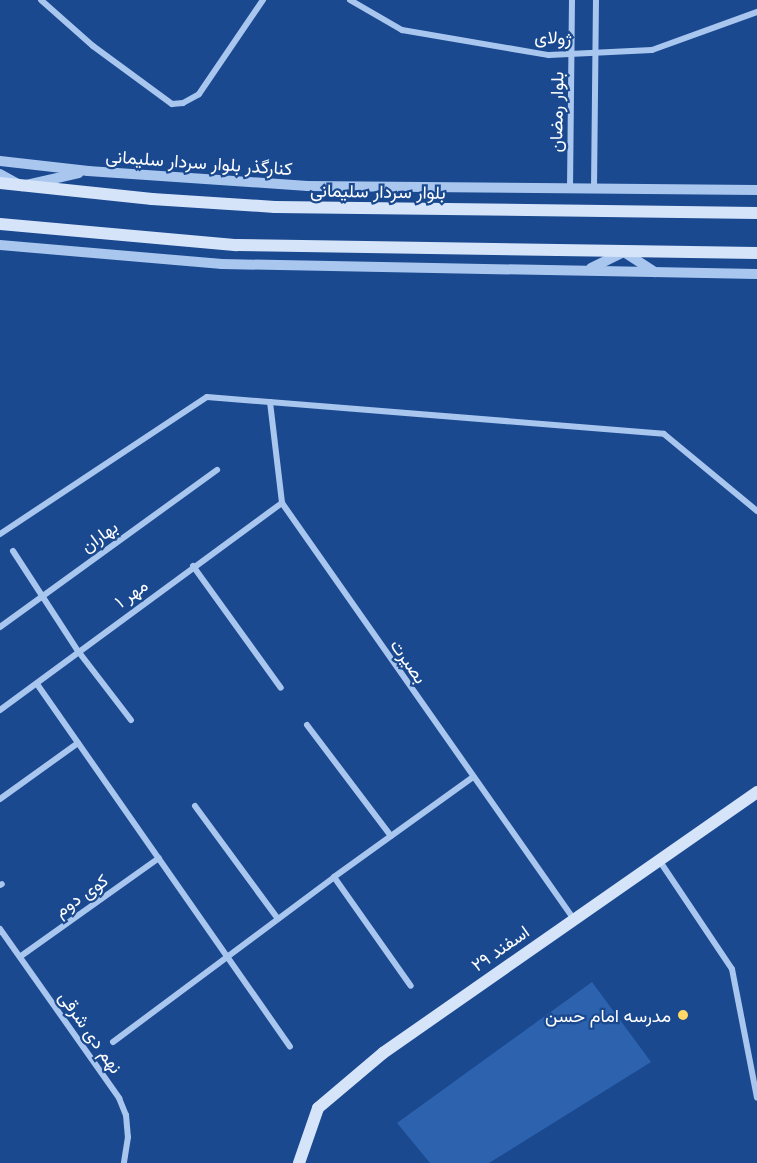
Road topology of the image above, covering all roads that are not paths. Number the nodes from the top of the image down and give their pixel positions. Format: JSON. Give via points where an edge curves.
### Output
{"nodes":[{"id":1,"x":41,"y":0,"type":"edge"},
{"id":2,"x":263,"y":0,"type":"edge"},
{"id":3,"x":350,"y":0,"type":"edge"},
{"id":4,"x":572,"y":0,"type":"edge"},
{"id":5,"x":596,"y":0,"type":"edge"},
{"id":6,"x":757,"y":12,"type":"edge"},
{"id":7,"x":597,"y":53,"type":"junction"},
{"id":8,"x":571,"y":54,"type":"junction"},
{"id":9,"x":0,"y":161,"type":"edge"},
{"id":10,"x":88,"y":171,"type":"junction"},
{"id":11,"x":0,"y":174,"type":"edge"},
{"id":12,"x":0,"y":183,"type":"edge"},
{"id":13,"x":22,"y":186,"type":"junction"},
{"id":14,"x":570,"y":189,"type":"junction"},
{"id":15,"x":594,"y":189,"type":"junction"},
{"id":16,"x":757,"y":190,"type":"edge"},
{"id":17,"x":757,"y":213,"type":"edge"},
{"id":18,"x":0,"y":224,"type":"edge"},
{"id":19,"x":0,"y":245,"type":"edge"},
{"id":20,"x":624,"y":252,"type":"junction"},
{"id":21,"x":757,"y":253,"type":"edge"},
{"id":22,"x":588,"y":270,"type":"junction"},
{"id":23,"x":656,"y":272,"type":"junction"},
{"id":24,"x":757,"y":274,"type":"edge"},
{"id":25,"x":270,"y":402,"type":"junction"},
{"id":26,"x":217,"y":470,"type":"dead end"},
{"id":27,"x":282,"y":503,"type":"junction"},
{"id":28,"x":757,"y":511,"type":"edge"},
{"id":29,"x":0,"y":534,"type":"edge"},
{"id":30,"x":13,"y":551,"type":"dead end"},
{"id":31,"x":193,"y":566,"type":"junction"},
{"id":32,"x":43,"y":595,"type":"junction"},
{"id":33,"x":0,"y":627,"type":"edge"},
{"id":34,"x":78,"y":651,"type":"junction"},
{"id":35,"x":37,"y":684,"type":"junction"},
{"id":36,"x":281,"y":688,"type":"dead end"},
{"id":37,"x":0,"y":710,"type":"edge"},
{"id":38,"x":131,"y":720,"type":"dead end"},
{"id":39,"x":307,"y":725,"type":"dead end"},
{"id":40,"x":78,"y":743,"type":"junction"},
{"id":41,"x":472,"y":778,"type":"junction"},
{"id":42,"x":757,"y":792,"type":"edge"},
{"id":43,"x":0,"y":800,"type":"edge"},
{"id":44,"x":195,"y":806,"type":"dead end"},
{"id":45,"x":391,"y":836,"type":"junction"},
{"id":46,"x":159,"y":858,"type":"junction"},
{"id":47,"x":659,"y":859,"type":"junction"},
{"id":48,"x":334,"y":877,"type":"junction"},
{"id":49,"x":573,"y":918,"type":"junction"},
{"id":50,"x":278,"y":919,"type":"junction"},
{"id":51,"x":0,"y":928,"type":"edge"},
{"id":52,"x":21,"y":956,"type":"junction"},
{"id":53,"x":227,"y":958,"type":"junction"},
{"id":54,"x":411,"y":986,"type":"dead end"},
{"id":55,"x":113,"y":1042,"type":"dead end"},
{"id":56,"x":290,"y":1047,"type":"dead end"},
{"id":57,"x":757,"y":1098,"type":"edge"},
{"id":58,"x":124,"y":1163,"type":"edge"},
{"id":59,"x":299,"y":1163,"type":"edge"}],
"edges":[{"from":1,"to":2,"type":"street","via":[[172,104],[199,94]]},
{"from":3,"to":8,"type":"street","name":"ژولای","via":[[402,30],[549,55]]},
{"from":4,"to":8,"type":"street","name":"بلوار رمضان"},
{"from":5,"to":7,"type":"street"},
{"from":6,"to":7,"type":"street","name":"ژولای","via":[[652,50]]},
{"from":7,"to":8,"type":"street","name":"ژولای"},
{"from":7,"to":15,"type":"street"},
{"from":8,"to":14,"type":"street","name":"بلوار رمضان"},
{"from":9,"to":10,"type":"street","name":"کنارگذر بلوار سردار سلیمانی"},
{"from":10,"to":13,"type":"street"},
{"from":10,"to":14,"type":"street","name":"کنارگذر بلوار سردار سلیمانی","via":[[307,186]]},
{"from":11,"to":13,"type":"street"},
{"from":12,"to":13,"type":"main road","name":"بلوار سردار سلیمانی"},
{"from":13,"to":17,"type":"main road","name":"بلوار سردار سلیمانی","via":[[275,207]]},
{"from":14,"to":15,"type":"street","name":"کنارگذر بلوار سردار سلیمانی"},
{"from":15,"to":16,"type":"street","name":"کنارگذر بلوار سردار سلیمانی"},
{"from":18,"to":20,"type":"main road","via":[[237,245]]},
{"from":19,"to":22,"type":"street","via":[[222,264]]},
{"from":20,"to":21,"type":"main road"},
{"from":20,"to":22,"type":"street"},
{"from":20,"to":23,"type":"street"},
{"from":22,"to":23,"type":"street"},
{"from":23,"to":24,"type":"street"},
{"from":25,"to":27,"type":"street","name":"بصیرت"},
{"from":25,"to":28,"type":"street","via":[[664,434]]},
{"from":25,"to":29,"type":"street","via":[[207,397]]},
{"from":26,"to":32,"type":"street","name":"بهاران"},
{"from":27,"to":31,"type":"street","name":"مهر ۱"},
{"from":27,"to":41,"type":"street","name":"بصیرت"},
{"from":30,"to":32,"type":"street"},
{"from":31,"to":34,"type":"street","name":"مهر ۱"},
{"from":31,"to":36,"type":"street"},
{"from":32,"to":33,"type":"street","name":"بهاران"},
{"from":32,"to":34,"type":"street"},
{"from":34,"to":35,"type":"street","name":"مهر ۱"},
{"from":34,"to":38,"type":"street"},
{"from":35,"to":37,"type":"street","name":"مهر ۱"},
{"from":35,"to":40,"type":"street"},
{"from":39,"to":45,"type":"street"},
{"from":40,"to":43,"type":"street"},
{"from":40,"to":46,"type":"street"},
{"from":41,"to":45,"type":"street"},
{"from":41,"to":49,"type":"street","name":"بصیرت"},
{"from":42,"to":47,"type":"main road","name":"۲۹ اسفند"},
{"from":44,"to":50,"type":"street"},
{"from":45,"to":48,"type":"street"},
{"from":46,"to":52,"type":"street","name":"کوی دوم"},
{"from":46,"to":53,"type":"street"},
{"from":47,"to":49,"type":"main road","name":"۲۹ اسفند"},
{"from":47,"to":57,"type":"street","via":[[732,969]]},
{"from":48,"to":50,"type":"street"},
{"from":48,"to":54,"type":"street"},
{"from":49,"to":59,"type":"main road","name":"۲۹ اسفند","via":[[383,1053],[318,1108]]},
{"from":50,"to":53,"type":"street"},
{"from":51,"to":52,"type":"street","name":"نهم دی شرقی"},
{"from":52,"to":58,"type":"street","name":"نهم دی شرقی","via":[[119,1098],[128,1137]]},
{"from":53,"to":55,"type":"street"},
{"from":53,"to":56,"type":"street"}]}
